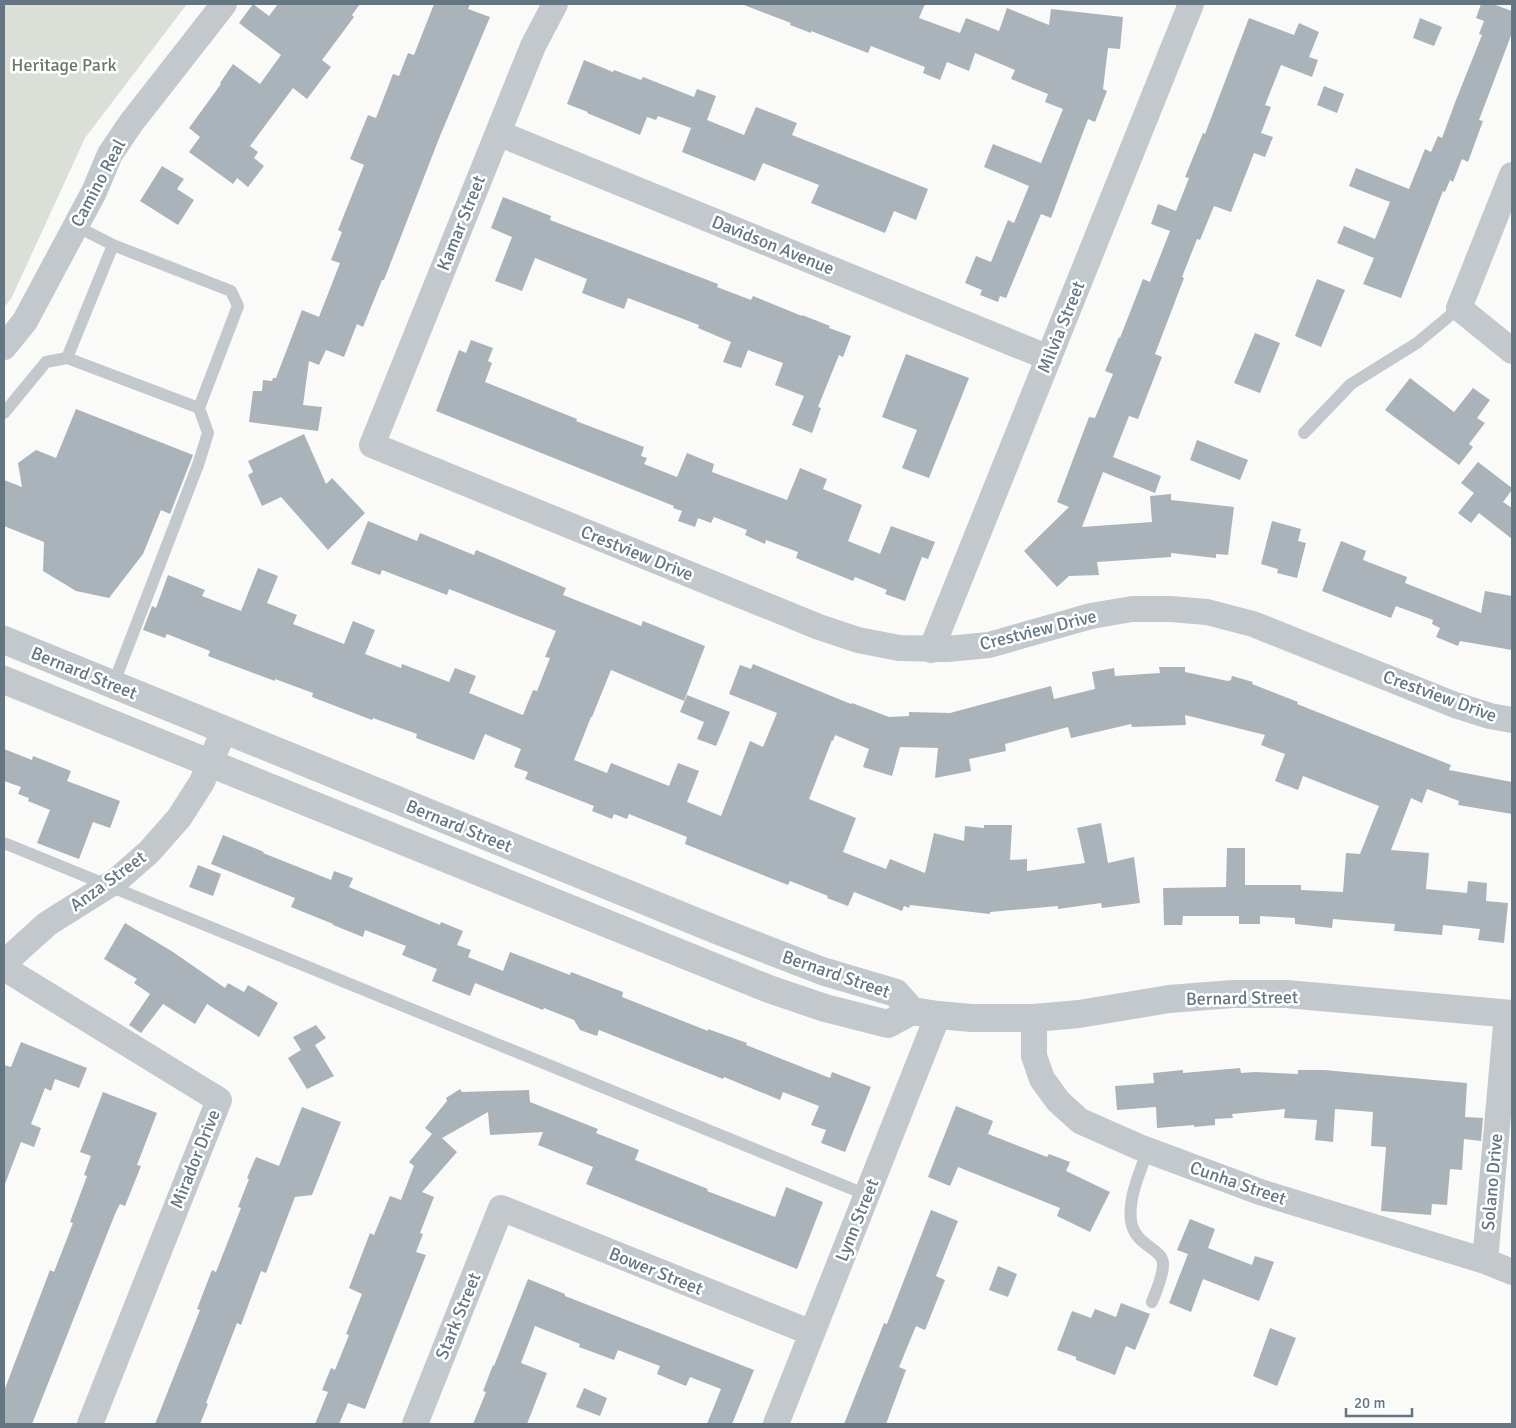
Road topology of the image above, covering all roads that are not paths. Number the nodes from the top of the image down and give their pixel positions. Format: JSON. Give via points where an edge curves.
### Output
{"nodes":[{"id":1,"x":224,"y":4,"type":"edge"},
{"id":2,"x":555,"y":4,"type":"edge"},
{"id":3,"x":1191,"y":4,"type":"edge"},
{"id":4,"x":498,"y":133,"type":"junction"},
{"id":5,"x":1512,"y":175,"type":"edge"},
{"id":6,"x":76,"y":226,"type":"junction"},
{"id":7,"x":113,"y":245,"type":"junction"},
{"id":8,"x":1458,"y":308,"type":"junction"},
{"id":9,"x":4,"y":347,"type":"edge"},
{"id":10,"x":1512,"y":351,"type":"edge"},
{"id":11,"x":67,"y":358,"type":"junction"},
{"id":12,"x":1048,"y":358,"type":"junction"},
{"id":13,"x":199,"y":408,"type":"junction"},
{"id":14,"x":4,"y":414,"type":"edge"},
{"id":15,"x":1304,"y":433,"type":"dead end"},
{"id":16,"x":372,"y":445,"type":"joint"},
{"id":17,"x":4,"y":640,"type":"edge"},
{"id":18,"x":931,"y":650,"type":"junction"},
{"id":19,"x":4,"y":680,"type":"edge"},
{"id":20,"x":113,"y":685,"type":"junction"},
{"id":21,"x":1512,"y":720,"type":"edge"},
{"id":22,"x":224,"y":730,"type":"junction"},
{"id":23,"x":211,"y":764,"type":"junction"},
{"id":24,"x":4,"y":843,"type":"edge"},
{"id":25,"x":108,"y":885,"type":"junction"},
{"id":26,"x":4,"y":966,"type":"edge"},
{"id":27,"x":912,"y":1011,"type":"junction"},
{"id":28,"x":1510,"y":1014,"type":"edge"},
{"id":29,"x":938,"y":1015,"type":"junction"},
{"id":30,"x":1034,"y":1018,"type":"junction"},
{"id":31,"x":1148,"y":1150,"type":"junction"},
{"id":32,"x":867,"y":1195,"type":"junction"},
{"id":33,"x":501,"y":1208,"type":"joint"},
{"id":34,"x":1485,"y":1261,"type":"junction"},
{"id":35,"x":1512,"y":1272,"type":"edge"},
{"id":36,"x":1152,"y":1302,"type":"dead end"},
{"id":37,"x":812,"y":1334,"type":"junction"},
{"id":38,"x":90,"y":1424,"type":"edge"},
{"id":39,"x":415,"y":1424,"type":"edge"},
{"id":40,"x":776,"y":1424,"type":"edge"}],
"edges":[{"from":1,"to":6,"type":"street","name":"Camino Real","via":[[110,154]]},
{"from":2,"to":4,"type":"street","name":"Kamar Street","via":[[533,46]]},
{"from":3,"to":12,"type":"street","name":"Milvia Street"},
{"from":4,"to":12,"type":"street","name":"Davidson Avenue"},
{"from":4,"to":16,"type":"street","name":"Kamar Street"},
{"from":5,"to":8,"type":"street"},
{"from":6,"to":7,"type":"lane"},
{"from":6,"to":9,"type":"street","name":"Camino Real","via":[[25,321]]},
{"from":7,"to":11,"type":"lane"},
{"from":7,"to":13,"type":"lane","via":[[231,291],[238,306]]},
{"from":8,"to":10,"type":"street"},
{"from":8,"to":15,"type":"lane","via":[[1417,343],[1351,384]]},
{"from":11,"to":13,"type":"lane"},
{"from":11,"to":14,"type":"lane","via":[[46,362]]},
{"from":12,"to":18,"type":"street","name":"Milvia Street"},
{"from":13,"to":20,"type":"lane","via":[[208,433],[204,449]]},
{"from":16,"to":18,"type":"street","name":"Crestview Drive","via":[[819,627],[858,640]]},
{"from":17,"to":20,"type":"street","name":"Bernard Street"},
{"from":18,"to":21,"type":"street","name":"Crestview Drive","via":[[989,645],[1091,616],[1132,609],[1170,608],[1207,612],[1253,624],[1455,705]]},
{"from":19,"to":23,"type":"street","name":"Bernard Street"},
{"from":20,"to":22,"type":"street","name":"Bernard Street"},
{"from":22,"to":23,"type":"street","name":"Anza Street"},
{"from":22,"to":27,"type":"street","name":"Bernard Street","via":[[728,935],[822,971],[896,993]]},
{"from":23,"to":25,"type":"street","name":"Anza Street","via":[[179,818],[149,852]]},
{"from":23,"to":27,"type":"street","name":"Bernard Street","via":[[825,1008],[888,1024]]},
{"from":24,"to":25,"type":"lane"},
{"from":25,"to":26,"type":"street","name":"Anza Street","via":[[47,924]]},
{"from":25,"to":32,"type":"lane"},
{"from":26,"to":38,"type":"street","name":"Mirador Drive","via":[[219,1100]]},
{"from":27,"to":29,"type":"street","name":"Bernard Street"},
{"from":28,"to":30,"type":"street","name":"Bernard Street","via":[[1286,994],[1233,994],[1169,999]]},
{"from":28,"to":34,"type":"street","name":"Solano Drive"},
{"from":29,"to":30,"type":"street","name":"Bernard Street"},
{"from":29,"to":32,"type":"street","name":"Lynn Street"},
{"from":30,"to":31,"type":"street","name":"Cunha Street","via":[[1034,1056],[1042,1079],[1058,1101],[1080,1120]]},
{"from":31,"to":34,"type":"street","name":"Cunha Street","via":[[1260,1192]]},
{"from":31,"to":36,"type":"lane","via":[[1130,1210],[1135,1234],[1157,1251],[1164,1264]]},
{"from":32,"to":37,"type":"street","name":"Lynn Street"},
{"from":33,"to":37,"type":"street","name":"Bower Street"},
{"from":33,"to":39,"type":"street","name":"Stark Street"},
{"from":34,"to":35,"type":"street","name":"Cunha Street"},
{"from":37,"to":40,"type":"street","name":"Lynn Street"}]}
